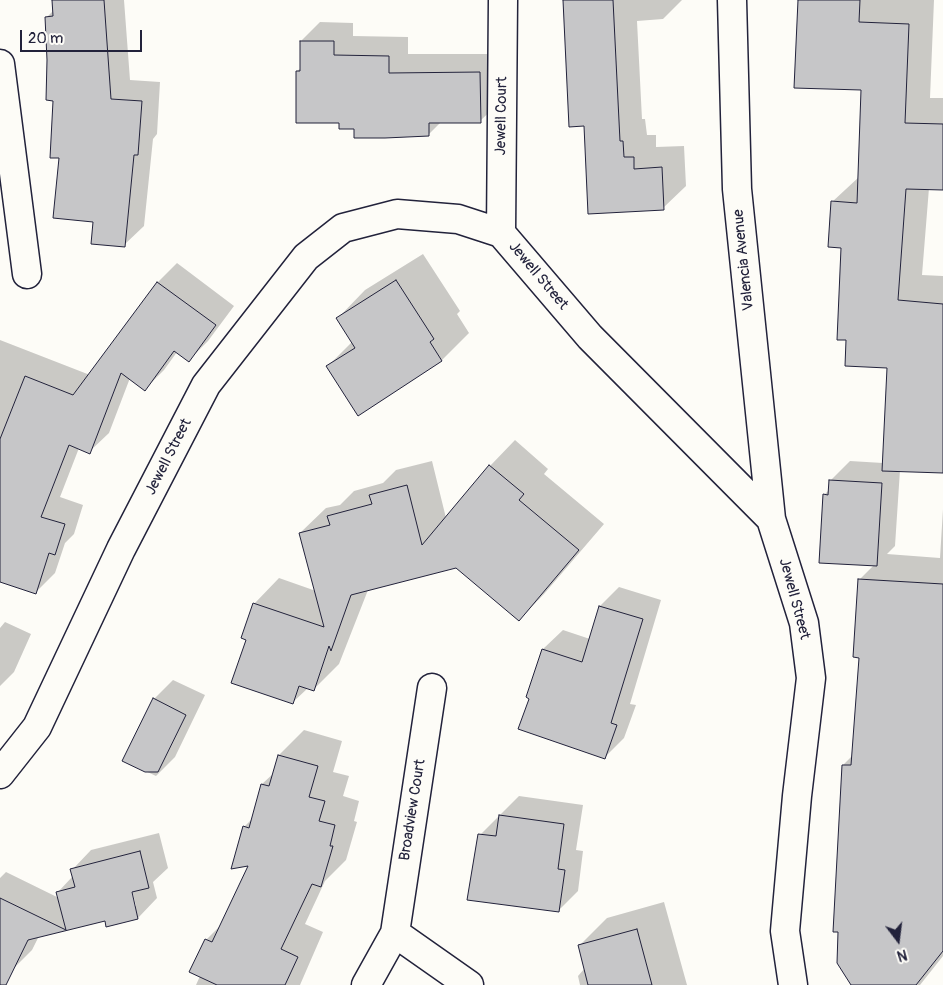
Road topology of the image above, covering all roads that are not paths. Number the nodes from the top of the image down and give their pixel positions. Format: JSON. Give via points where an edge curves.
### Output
{"nodes":[{"id":1,"x":503,"y":0,"type":"edge"},
{"id":2,"x":732,"y":0,"type":"edge"},
{"id":3,"x":0,"y":64,"type":"edge"},
{"id":4,"x":501,"y":233,"type":"junction"},
{"id":5,"x":27,"y":274,"type":"dead end"},
{"id":6,"x":771,"y":519,"type":"junction"},
{"id":7,"x":432,"y":688,"type":"dead end"},
{"id":8,"x":0,"y":774,"type":"edge"},
{"id":9,"x":395,"y":933,"type":"junction"},
{"id":10,"x":366,"y":985,"type":"edge"},
{"id":11,"x":469,"y":985,"type":"edge"},
{"id":12,"x":793,"y":985,"type":"edge"}],
"edges":[{"from":1,"to":4,"type":"street","name":"Jewell Court"},
{"from":2,"to":6,"type":"street","name":"Valencia Avenue","via":[[737,189]]},
{"from":3,"to":5,"type":"street"},
{"from":4,"to":6,"type":"street","name":"Jewell Street","via":[[590,337]]},
{"from":4,"to":8,"type":"street","name":"Jewell Street","via":[[458,218],[397,214],[343,228],[306,257],[206,385],[121,549],[37,727]]},
{"from":6,"to":12,"type":"street","name":"Jewell Street","via":[[804,624],[811,678],[785,931]]},
{"from":7,"to":9,"type":"street","name":"Broadview Court"},
{"from":9,"to":10,"type":"street"},
{"from":9,"to":11,"type":"street"}]}
